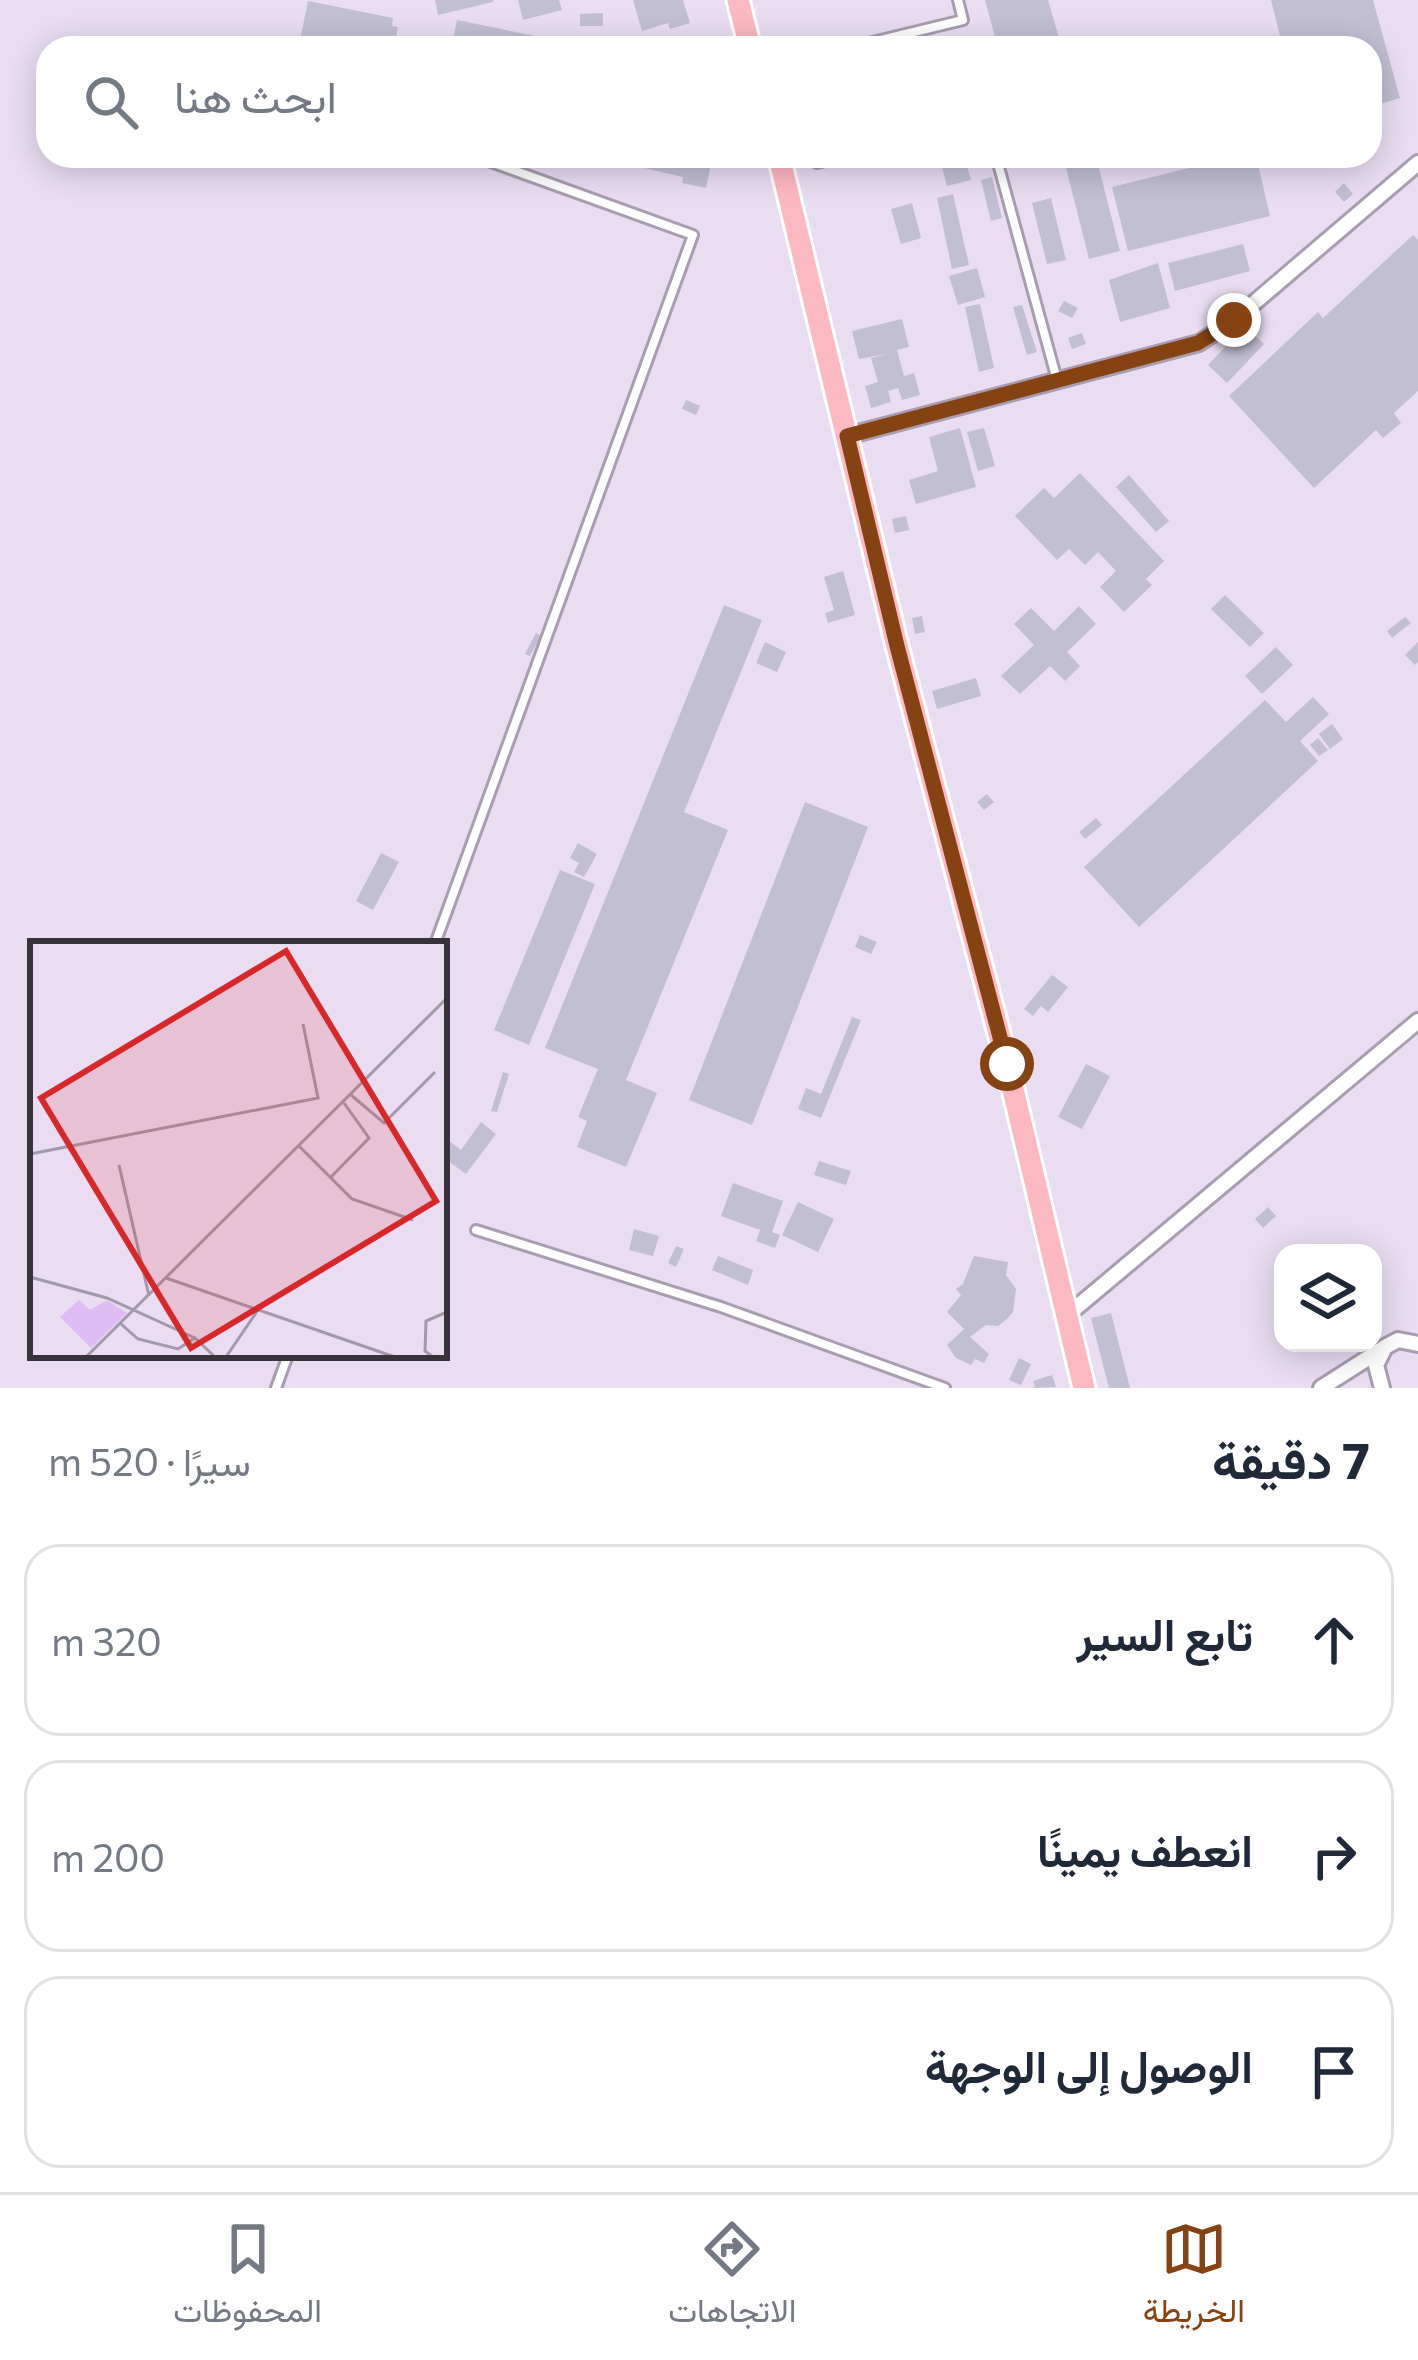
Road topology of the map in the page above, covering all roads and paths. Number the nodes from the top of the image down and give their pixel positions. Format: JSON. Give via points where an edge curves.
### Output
{"nodes":[{"id":1,"x":738,"y":0,"type":"edge"},
{"id":2,"x":958,"y":0,"type":"edge"},
{"id":3,"x":747,"y":36,"type":"edge"},
{"id":4,"x":897,"y":36,"type":"edge"},
{"id":5,"x":1418,"y":163,"type":"edge"},
{"id":6,"x":507,"y":168,"type":"edge"},
{"id":7,"x":782,"y":168,"type":"edge"},
{"id":8,"x":999,"y":168,"type":"edge"},
{"id":9,"x":1057,"y":380,"type":"junction"},
{"id":10,"x":847,"y":436,"type":"junction"},
{"id":11,"x":436,"y":941,"type":"edge"},
{"id":12,"x":1418,"y":1022,"type":"edge"},
{"id":13,"x":476,"y":1230,"type":"dead end"},
{"id":14,"x":1066,"y":1316,"type":"junction"},
{"id":15,"x":1418,"y":1344,"type":"edge"},
{"id":16,"x":1385,"y":1347,"type":"junction"},
{"id":17,"x":287,"y":1358,"type":"edge"},
{"id":18,"x":276,"y":1388,"type":"edge"},
{"id":19,"x":945,"y":1388,"type":"edge"},
{"id":20,"x":1084,"y":1388,"type":"edge"},
{"id":21,"x":1321,"y":1388,"type":"edge"},
{"id":22,"x":1382,"y":1388,"type":"edge"}],
"edges":[{"from":1,"to":3,"type":"main road"},
{"from":2,"to":4,"type":"lane","via":[[963,20]]},
{"from":5,"to":9,"type":"street","via":[[1198,343]]},
{"from":6,"to":11,"type":"lane","via":[[693,235]]},
{"from":7,"to":10,"type":"main road"},
{"from":8,"to":9,"type":"lane"},
{"from":9,"to":10,"type":"street"},
{"from":10,"to":14,"type":"main road"},
{"from":12,"to":14,"type":"street"},
{"from":13,"to":19,"type":"lane"},
{"from":14,"to":20,"type":"main road"},
{"from":15,"to":16,"type":"street"},
{"from":16,"to":21,"type":"street"},
{"from":16,"to":22,"type":"street","via":[[1376,1364]]},
{"from":17,"to":18,"type":"lane"}]}
